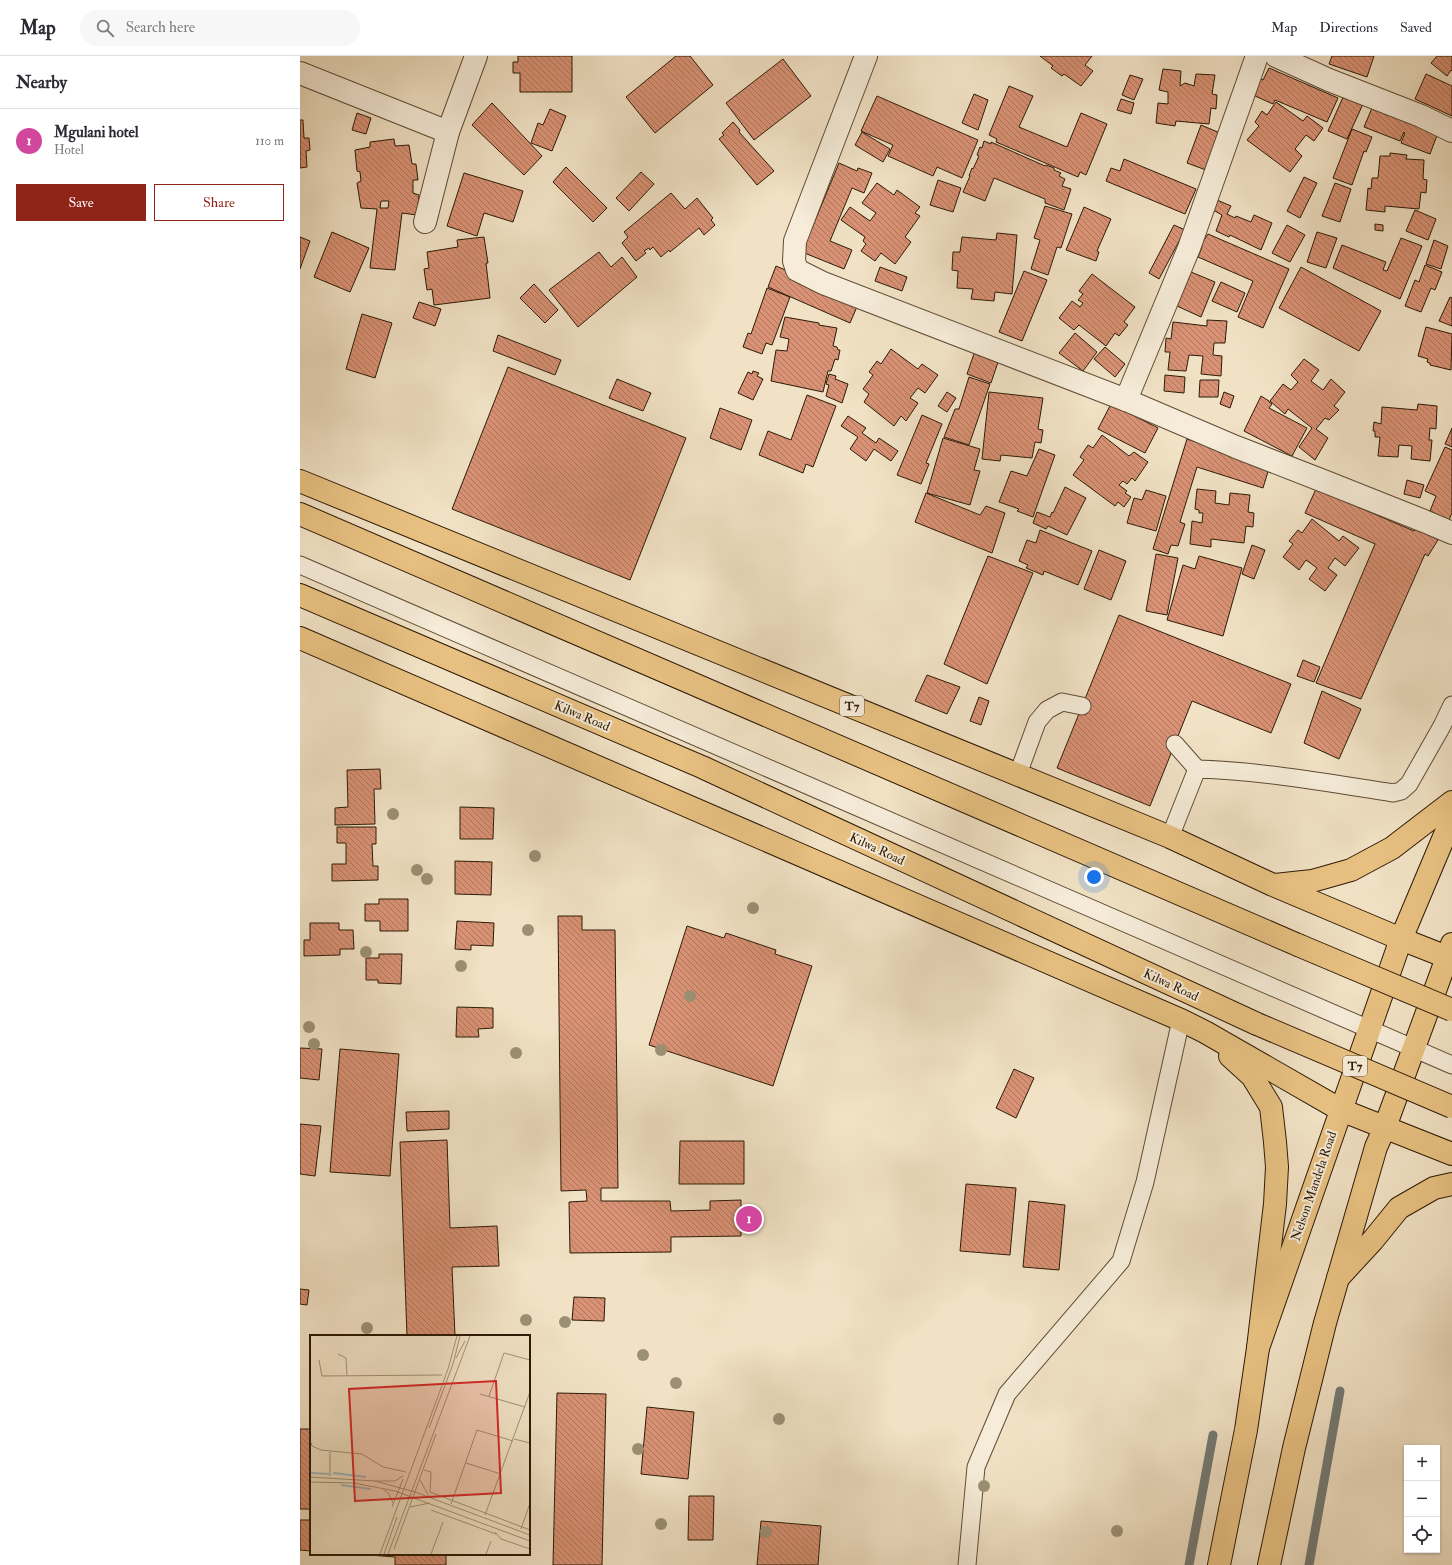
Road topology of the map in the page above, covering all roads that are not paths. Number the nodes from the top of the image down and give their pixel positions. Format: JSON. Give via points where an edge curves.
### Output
{"nodes":[{"id":1,"x":476,"y":56,"type":"edge"},
{"id":2,"x":866,"y":56,"type":"edge"},
{"id":3,"x":1257,"y":56,"type":"edge"},
{"id":4,"x":1276,"y":56,"type":"edge"},
{"id":5,"x":300,"y":73,"type":"edge"},
{"id":6,"x":1452,"y":131,"type":"edge"},
{"id":7,"x":448,"y":132,"type":"junction"},
{"id":8,"x":425,"y":222,"type":"dead end"},
{"id":9,"x":1126,"y":400,"type":"junction"},
{"id":10,"x":300,"y":481,"type":"edge"},
{"id":11,"x":300,"y":514,"type":"edge"},
{"id":12,"x":1452,"y":533,"type":"edge"},
{"id":13,"x":300,"y":565,"type":"edge"},
{"id":14,"x":300,"y":595,"type":"edge"},
{"id":15,"x":300,"y":638,"type":"edge"},
{"id":16,"x":1452,"y":705,"type":"edge"},
{"id":17,"x":1082,"y":706,"type":"dead end"},
{"id":18,"x":1175,"y":744,"type":"dead end"},
{"id":19,"x":1197,"y":769,"type":"junction"},
{"id":20,"x":1018,"y":774,"type":"junction"},
{"id":21,"x":1452,"y":802,"type":"edge"},
{"id":22,"x":1452,"y":818,"type":"edge"},
{"id":23,"x":1170,"y":837,"type":"junction"},
{"id":24,"x":1273,"y":885,"type":"junction"},
{"id":25,"x":1401,"y":939,"type":"junction"},
{"id":26,"x":1450,"y":953,"type":"edge"},
{"id":27,"x":1452,"y":1010,"type":"edge"},
{"id":28,"x":1181,"y":1020,"type":"junction"},
{"id":29,"x":1369,"y":1029,"type":"junction"},
{"id":30,"x":1205,"y":1032,"type":"junction"},
{"id":31,"x":1413,"y":1049,"type":"junction"},
{"id":32,"x":1452,"y":1065,"type":"edge"},
{"id":33,"x":1452,"y":1107,"type":"edge"},
{"id":34,"x":1341,"y":1110,"type":"junction"},
{"id":35,"x":1385,"y":1127,"type":"junction"},
{"id":36,"x":1452,"y":1154,"type":"edge"},
{"id":37,"x":1452,"y":1184,"type":"edge"},
{"id":38,"x":1338,"y":1278,"type":"junction"},
{"id":39,"x":1258,"y":1348,"type":"junction"},
{"id":40,"x":967,"y":1565,"type":"edge"},
{"id":41,"x":1219,"y":1565,"type":"edge"},
{"id":42,"x":1269,"y":1565,"type":"edge"}],
"edges":[{"from":1,"to":7,"type":"street"},
{"from":2,"to":9,"type":"street","via":[[796,242],[794,261],[797,270],[823,283]]},
{"from":3,"to":9,"type":"street","via":[[1189,248]]},
{"from":4,"to":6,"type":"street"},
{"from":5,"to":7,"type":"street"},
{"from":7,"to":8,"type":"street"},
{"from":9,"to":12,"type":"street","via":[[1236,448]]},
{"from":10,"to":20,"type":"main road","number":"T7"},
{"from":11,"to":27,"type":"main road","bridge":true},
{"from":13,"to":29,"type":"lane"},
{"from":14,"to":33,"type":"main road","name":"Kilwa Road","number":"T7","bridge":true,"via":[[702,767],[1257,1024]]},
{"from":15,"to":28,"type":"main road"},
{"from":16,"to":19,"type":"lane","via":[[1409,784],[1401,791],[1393,793],[1281,776]]},
{"from":17,"to":20,"type":"lane","via":[[1062,702],[1047,710],[1037,722]]},
{"from":18,"to":19,"type":"lane"},
{"from":19,"to":23,"type":"lane"},
{"from":20,"to":23,"type":"main road","number":"T7"},
{"from":21,"to":24,"type":"main road","via":[[1392,848],[1351,870],[1312,881]]},
{"from":22,"to":25,"type":"main road","name":"Nelson Mandela Road"},
{"from":23,"to":24,"type":"main road","number":"T7"},
{"from":24,"to":25,"type":"main road","number":"T7"},
{"from":25,"to":26,"type":"main road","number":"T7"},
{"from":25,"to":29,"type":"main road","name":"Nelson Mandela Road"},
{"from":26,"to":31,"type":"main road"},
{"from":28,"to":30,"type":"main road"},
{"from":28,"to":40,"type":"lane","via":[[1145,1182],[1121,1261],[1007,1394],[976,1467]]},
{"from":29,"to":31,"type":"lane"},
{"from":29,"to":34,"type":"main road","name":"Nelson Mandela Road"},
{"from":30,"to":34,"type":"main road"},
{"from":30,"to":39,"type":"main road","via":[[1252,1076],[1271,1107],[1277,1167]]},
{"from":31,"to":32,"type":"lane"},
{"from":31,"to":35,"type":"main road"},
{"from":34,"to":35,"type":"main road"},
{"from":34,"to":39,"type":"main road","name":"Nelson Mandela Road"},
{"from":35,"to":36,"type":"main road"},
{"from":35,"to":38,"type":"main road","via":[[1376,1147]]},
{"from":37,"to":38,"type":"main road","via":[[1434,1188],[1400,1208]]},
{"from":38,"to":42,"type":"main road","via":[[1294,1448]]},
{"from":39,"to":41,"type":"main road","name":"Nelson Mandela Road","via":[[1246,1430]]}]}
